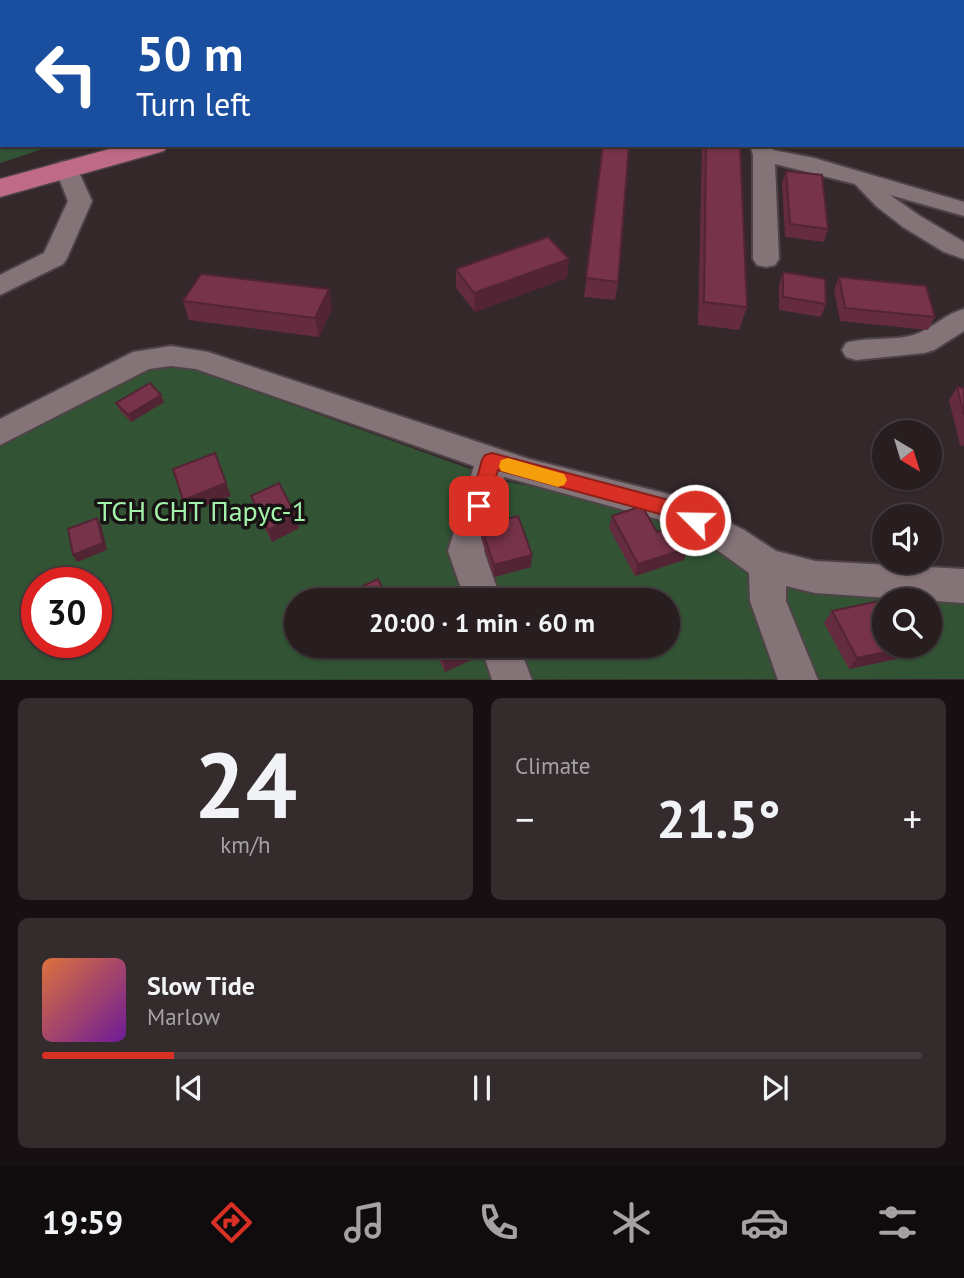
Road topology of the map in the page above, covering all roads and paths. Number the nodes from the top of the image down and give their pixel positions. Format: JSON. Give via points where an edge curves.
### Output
{"nodes":[{"id":1,"x":895,"y":0,"type":"edge"},
{"id":2,"x":955,"y":0,"type":"edge"},
{"id":3,"x":147,"y":147,"type":"edge"},
{"id":4,"x":762,"y":150,"type":"edge"},
{"id":5,"x":66,"y":168,"type":"junction"},
{"id":6,"x":862,"y":178,"type":"junction"},
{"id":7,"x":0,"y":188,"type":"edge"},
{"id":8,"x":964,"y":209,"type":"edge"},
{"id":9,"x":964,"y":251,"type":"edge"},
{"id":10,"x":766,"y":259,"type":"dead end"},
{"id":11,"x":0,"y":286,"type":"edge"},
{"id":12,"x":964,"y":318,"type":"edge"},
{"id":13,"x":856,"y":350,"type":"dead end"},
{"id":14,"x":0,"y":433,"type":"edge"},
{"id":15,"x":492,"y":460,"type":"junction"},
{"id":16,"x":767,"y":565,"type":"junction"},
{"id":17,"x":964,"y":586,"type":"edge"},
{"id":18,"x":480,"y":588,"type":"edge"},
{"id":19,"x":504,"y":658,"type":"edge"},
{"id":20,"x":512,"y":680,"type":"edge"},
{"id":21,"x":798,"y":680,"type":"edge"}],
"edges":[{"from":1,"to":2,"type":"street"},
{"from":3,"to":5,"type":"main road"},
{"from":4,"to":6,"type":"street"},
{"from":4,"to":10,"type":"street"},
{"from":5,"to":7,"type":"main road"},
{"from":5,"to":11,"type":"street","via":[[80,201],[54,258]]},
{"from":6,"to":8,"type":"street"},
{"from":6,"to":9,"type":"street","via":[[874,194]]},
{"from":12,"to":13,"type":"street","via":[[924,342]]},
{"from":14,"to":15,"type":"street","via":[[143,359],[170,356],[198,359]]},
{"from":15,"to":16,"type":"street","via":[[676,510]]},
{"from":15,"to":18,"type":"street","via":[[466,551]]},
{"from":16,"to":17,"type":"street","via":[[815,577]]},
{"from":16,"to":21,"type":"street","via":[[768,601]]},
{"from":19,"to":20,"type":"street"}]}
